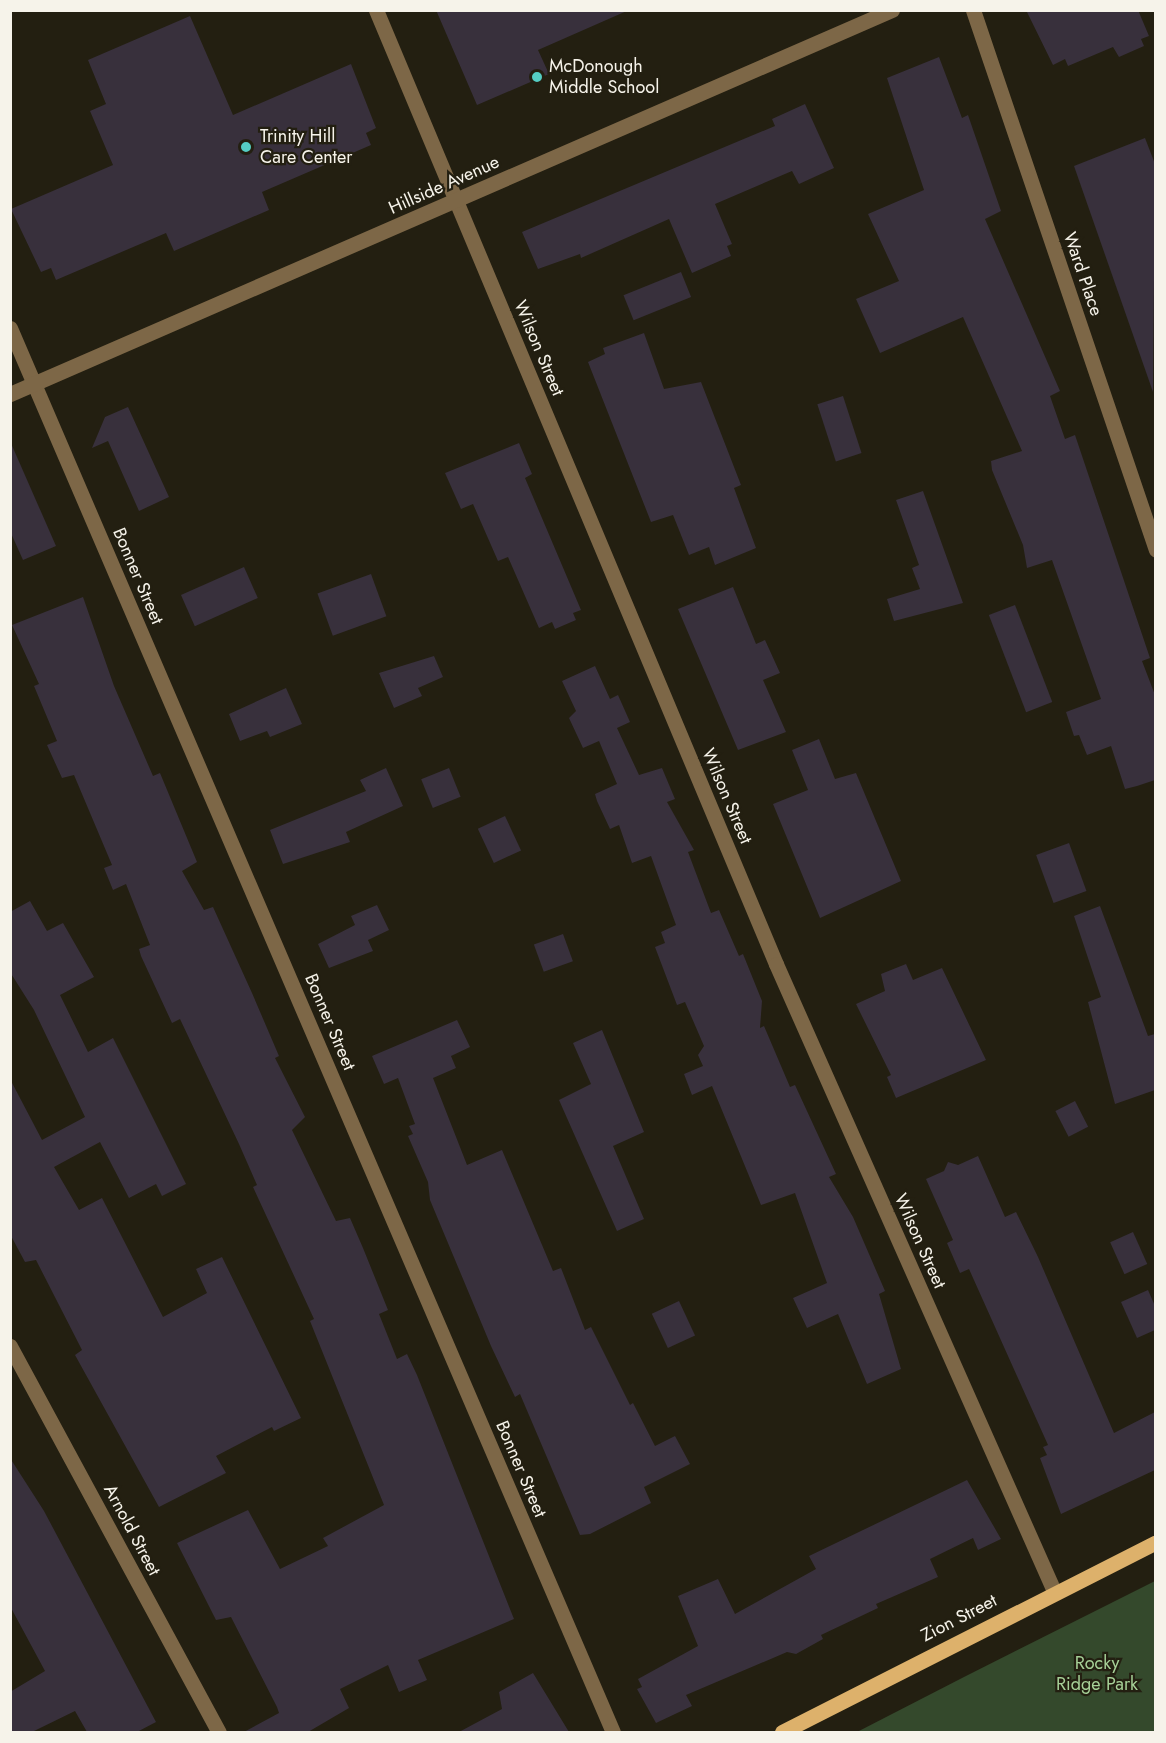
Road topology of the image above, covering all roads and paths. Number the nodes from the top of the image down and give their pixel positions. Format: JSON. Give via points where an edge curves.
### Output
{"nodes":[{"id":1,"x":376,"y":10,"type":"edge"},
{"id":2,"x":892,"y":10,"type":"edge"},
{"id":3,"x":973,"y":10,"type":"edge"},
{"id":4,"x":456,"y":202,"type":"junction"},
{"id":5,"x":10,"y":328,"type":"edge"},
{"id":6,"x":34,"y":383,"type":"junction"},
{"id":7,"x":10,"y":394,"type":"edge"},
{"id":8,"x":1155,"y":550,"type":"edge"},
{"id":9,"x":10,"y":1346,"type":"edge"},
{"id":10,"x":1155,"y":1542,"type":"edge"},
{"id":11,"x":1054,"y":1591,"type":"junction"},
{"id":12,"x":219,"y":1732,"type":"edge"},
{"id":13,"x":613,"y":1732,"type":"edge"},
{"id":14,"x":782,"y":1732,"type":"edge"}],
"edges":[{"from":1,"to":4,"type":"street","name":"Wilson Street"},
{"from":2,"to":4,"type":"street","name":"Hillside Avenue"},
{"from":3,"to":8,"type":"street","name":"Ward Place"},
{"from":4,"to":6,"type":"street","name":"Hillside Avenue"},
{"from":4,"to":11,"type":"street","name":"Wilson Street","via":[[776,964]]},
{"from":5,"to":6,"type":"street","name":"Bonner Street"},
{"from":6,"to":7,"type":"street","name":"Hillside Avenue"},
{"from":6,"to":13,"type":"street","name":"Bonner Street"},
{"from":9,"to":12,"type":"street","name":"Arnold Street"},
{"from":10,"to":11,"type":"main road","name":"Zion Street"},
{"from":11,"to":14,"type":"main road","name":"Zion Street"}]}
